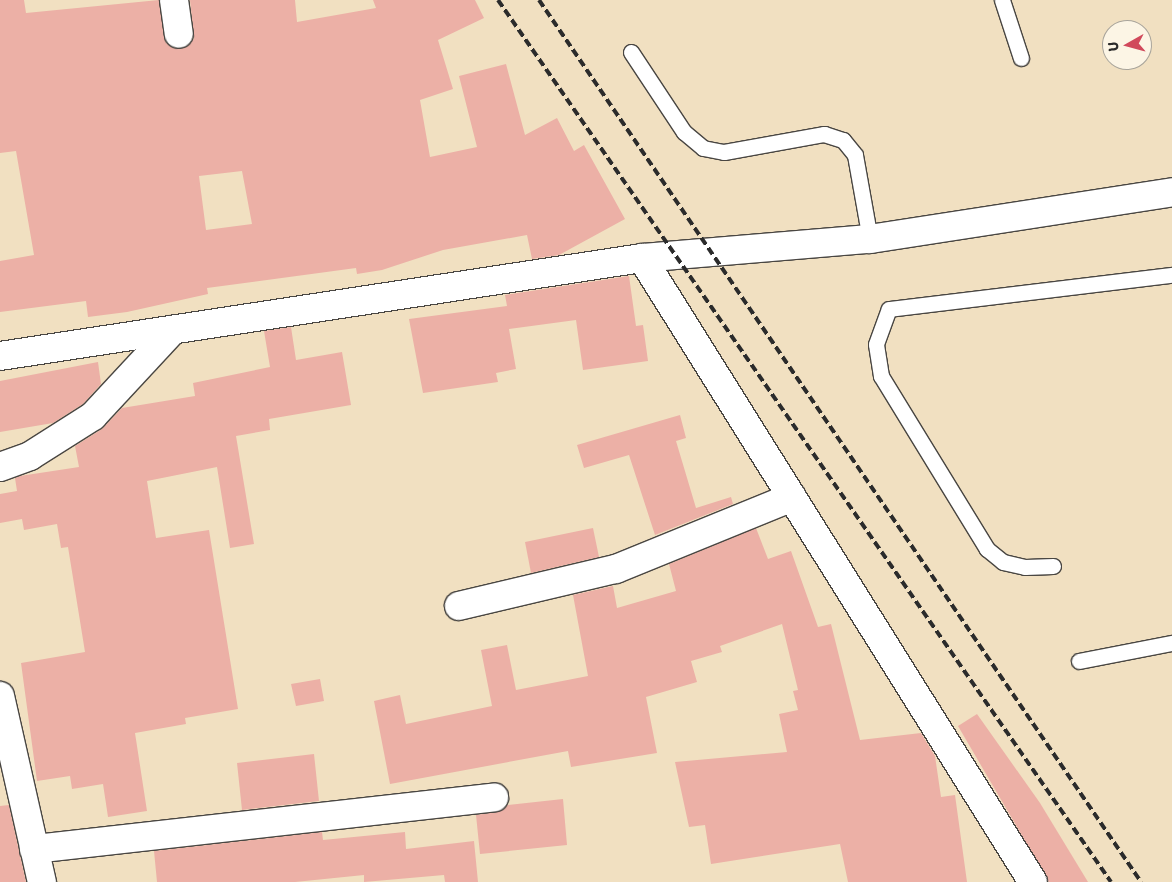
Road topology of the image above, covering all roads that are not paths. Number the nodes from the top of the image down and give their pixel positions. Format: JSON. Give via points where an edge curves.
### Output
{"nodes":[{"id":1,"x":174,"y":0,"type":"edge"},
{"id":2,"x":1002,"y":0,"type":"edge"},
{"id":3,"x":180,"y":34,"type":"dead end"},
{"id":4,"x":631,"y":52,"type":"dead end"},
{"id":5,"x":1021,"y":58,"type":"dead end"},
{"id":6,"x":1172,"y":192,"type":"edge"},
{"id":7,"x":870,"y":239,"type":"junction"},
{"id":8,"x":642,"y":258,"type":"junction"},
{"id":9,"x":1172,"y":275,"type":"edge"},
{"id":10,"x":173,"y":330,"type":"junction"},
{"id":11,"x":0,"y":356,"type":"edge"},
{"id":12,"x":0,"y":467,"type":"edge"},
{"id":13,"x":792,"y":497,"type":"junction"},
{"id":14,"x":1054,"y":566,"type":"dead end"},
{"id":15,"x":459,"y":606,"type":"dead end"},
{"id":16,"x":1172,"y":644,"type":"edge"},
{"id":17,"x":1078,"y":661,"type":"dead end"},
{"id":18,"x":0,"y":696,"type":"edge"},
{"id":19,"x":8,"y":771,"type":"edge"},
{"id":20,"x":494,"y":797,"type":"dead end"},
{"id":21,"x":34,"y":849,"type":"junction"},
{"id":22,"x":42,"y":882,"type":"edge"},
{"id":23,"x":1033,"y":882,"type":"edge"}],
"edges":[{"from":1,"to":3,"type":"street"},
{"from":2,"to":5,"type":"lane"},
{"from":4,"to":7,"type":"lane","via":[[684,132],[703,148],[724,152],[824,134],[844,140],[855,154]]},
{"from":6,"to":7,"type":"street"},
{"from":7,"to":8,"type":"street"},
{"from":8,"to":10,"type":"street"},
{"from":8,"to":13,"type":"street"},
{"from":9,"to":14,"type":"lane","via":[[889,309],[876,344],[881,376],[987,548],[1003,562],[1025,567]]},
{"from":10,"to":11,"type":"street"},
{"from":10,"to":12,"type":"street","via":[[93,416],[30,456]]},
{"from":13,"to":15,"type":"street","via":[[616,569]]},
{"from":13,"to":23,"type":"street"},
{"from":16,"to":17,"type":"lane"},
{"from":18,"to":19,"type":"street"},
{"from":19,"to":21,"type":"street"},
{"from":20,"to":21,"type":"street"},
{"from":21,"to":22,"type":"street"}]}
